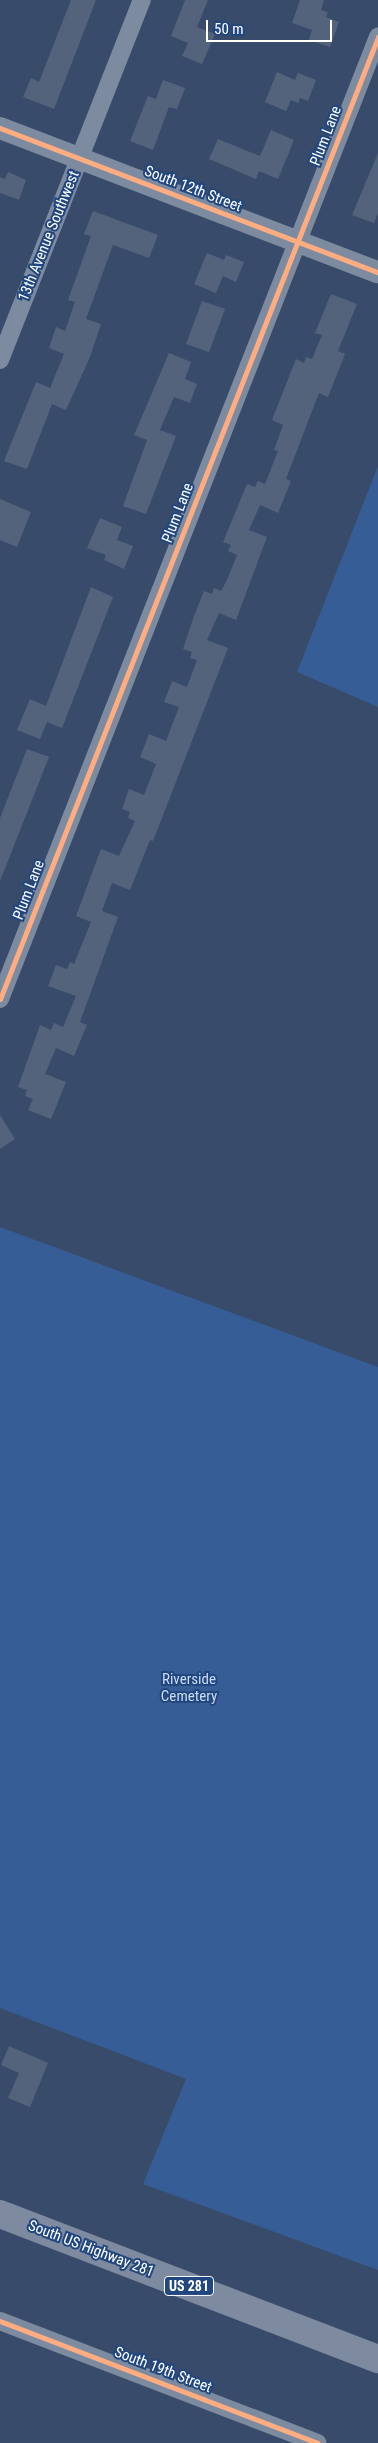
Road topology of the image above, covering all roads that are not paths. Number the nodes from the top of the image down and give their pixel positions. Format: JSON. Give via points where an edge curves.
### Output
{"nodes":[{"id":1,"x":142,"y":0,"type":"edge"},
{"id":2,"x":378,"y":37,"type":"edge"},
{"id":3,"x":0,"y":128,"type":"edge"},
{"id":4,"x":80,"y":158,"type":"junction"},
{"id":5,"x":298,"y":242,"type":"junction"},
{"id":6,"x":378,"y":272,"type":"edge"},
{"id":7,"x":0,"y":360,"type":"edge"},
{"id":8,"x":0,"y":998,"type":"edge"},
{"id":9,"x":0,"y":2214,"type":"edge"},
{"id":10,"x":0,"y":2321,"type":"edge"},
{"id":11,"x":378,"y":2359,"type":"edge"},
{"id":12,"x":317,"y":2443,"type":"edge"}],
"edges":[{"from":1,"to":4,"type":"street","name":"13th Avenue Southwest"},
{"from":2,"to":5,"type":"street","name":"Plum Lane"},
{"from":3,"to":4,"type":"street","name":"South 12th Street"},
{"from":4,"to":5,"type":"street","name":"South 12th Street"},
{"from":4,"to":7,"type":"street","name":"13th Avenue Southwest"},
{"from":5,"to":6,"type":"street","name":"South 12th Street"},
{"from":5,"to":8,"type":"street","name":"Plum Lane"},
{"from":9,"to":11,"type":"highway","name":"South US Highway 281","number":"US 281"},
{"from":10,"to":12,"type":"street","name":"South 19th Street"}]}
